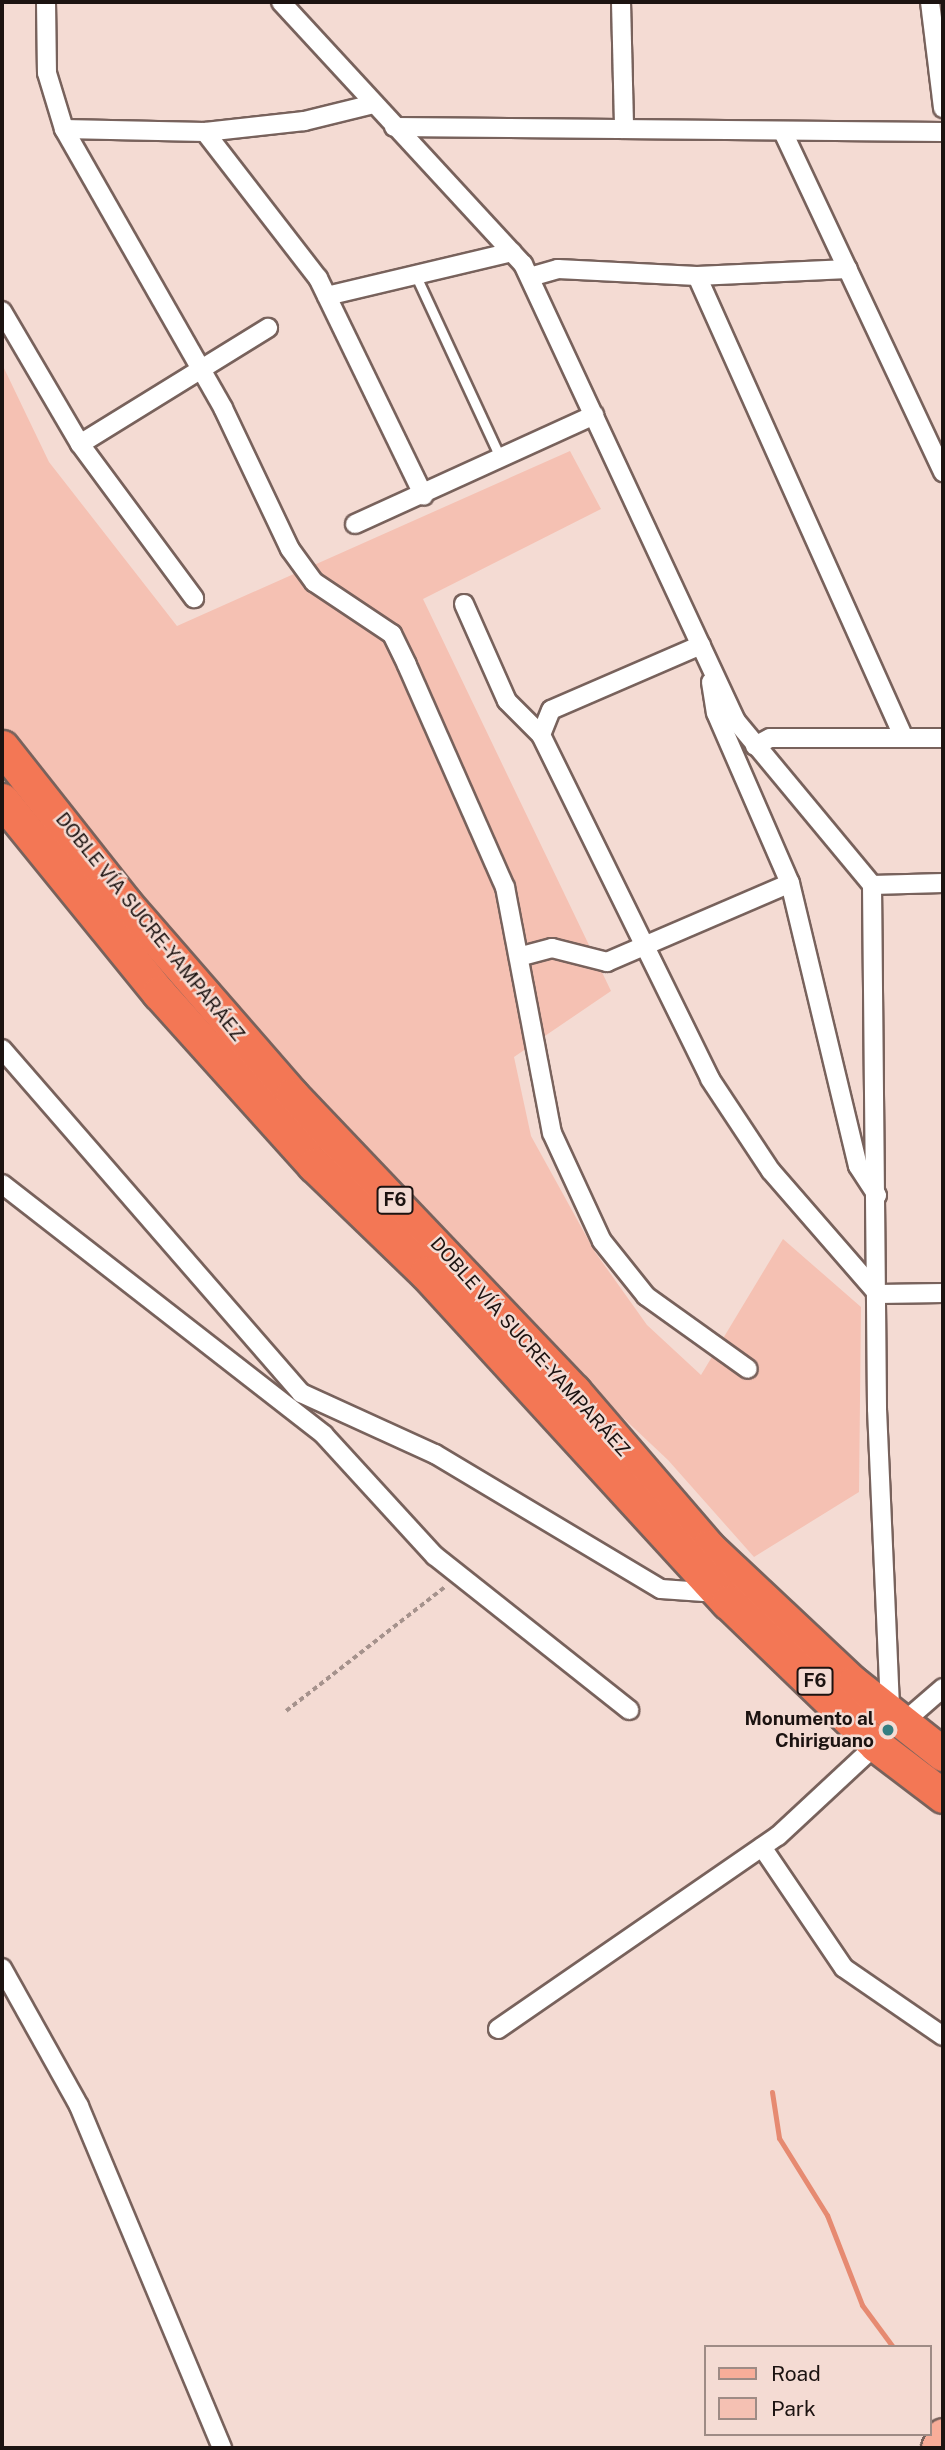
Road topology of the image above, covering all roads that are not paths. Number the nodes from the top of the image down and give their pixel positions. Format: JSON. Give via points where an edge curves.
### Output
{"nodes":[{"id":1,"x":46,"y":2,"type":"edge"},
{"id":2,"x":281,"y":2,"type":"edge"},
{"id":3,"x":621,"y":2,"type":"edge"},
{"id":4,"x":930,"y":2,"type":"edge"},
{"id":5,"x":373,"y":104,"type":"junction"},
{"id":6,"x":943,"y":107,"type":"edge"},
{"id":7,"x":394,"y":127,"type":"junction"},
{"id":8,"x":64,"y":129,"type":"junction"},
{"id":9,"x":624,"y":129,"type":"junction"},
{"id":10,"x":205,"y":132,"type":"junction"},
{"id":11,"x":783,"y":132,"type":"junction"},
{"id":12,"x":943,"y":132,"type":"edge"},
{"id":13,"x":512,"y":252,"type":"junction"},
{"id":14,"x":848,"y":269,"type":"junction"},
{"id":15,"x":415,"y":274,"type":"junction"},
{"id":16,"x":697,"y":276,"type":"junction"},
{"id":17,"x":530,"y":277,"type":"junction"},
{"id":18,"x":327,"y":296,"type":"junction"},
{"id":19,"x":2,"y":311,"type":"edge"},
{"id":20,"x":268,"y":328,"type":"dead end"},
{"id":21,"x":200,"y":370,"type":"junction"},
{"id":22,"x":594,"y":415,"type":"junction"},
{"id":23,"x":80,"y":444,"type":"junction"},
{"id":24,"x":501,"y":459,"type":"junction"},
{"id":25,"x":943,"y":472,"type":"edge"},
{"id":26,"x":424,"y":496,"type":"junction"},
{"id":27,"x":355,"y":523,"type":"dead end"},
{"id":28,"x":194,"y":598,"type":"dead end"},
{"id":29,"x":464,"y":604,"type":"dead end"},
{"id":30,"x":704,"y":651,"type":"junction"},
{"id":31,"x":541,"y":735,"type":"junction"},
{"id":32,"x":904,"y":738,"type":"junction"},
{"id":33,"x":943,"y":738,"type":"edge"},
{"id":34,"x":755,"y":746,"type":"junction"},
{"id":35,"x":2,"y":747,"type":"edge"},
{"id":36,"x":2,"y":800,"type":"edge"},
{"id":37,"x":790,"y":883,"type":"junction"},
{"id":38,"x":943,"y":883,"type":"edge"},
{"id":39,"x":872,"y":885,"type":"junction"},
{"id":40,"x":646,"y":948,"type":"junction"},
{"id":41,"x":522,"y":956,"type":"junction"},
{"id":42,"x":2,"y":1049,"type":"edge"},
{"id":43,"x":2,"y":1184,"type":"edge"},
{"id":44,"x":877,"y":1196,"type":"junction"},
{"id":45,"x":943,"y":1293,"type":"edge"},
{"id":46,"x":878,"y":1294,"type":"junction"},
{"id":47,"x":748,"y":1369,"type":"dead end"},
{"id":48,"x":301,"y":1393,"type":"junction"},
{"id":49,"x":285,"y":1405,"type":"junction"},
{"id":50,"x":732,"y":1587,"type":"junction"},
{"id":51,"x":943,"y":1688,"type":"edge"},
{"id":52,"x":629,"y":1710,"type":"dead end"},
{"id":53,"x":890,"y":1729,"type":"junction"},
{"id":54,"x":943,"y":1754,"type":"edge"},
{"id":55,"x":943,"y":1796,"type":"edge"},
{"id":56,"x":762,"y":1847,"type":"junction"},
{"id":57,"x":2,"y":1968,"type":"edge"},
{"id":58,"x":498,"y":2029,"type":"dead end"},
{"id":59,"x":943,"y":2036,"type":"edge"},
{"id":60,"x":943,"y":2434,"type":"edge"},
{"id":61,"x":222,"y":2448,"type":"edge"},
{"id":62,"x":937,"y":2448,"type":"edge"}],
"edges":[{"from":1,"to":8,"type":"street","via":[[47,73]]},
{"from":2,"to":5,"type":"street"},
{"from":3,"to":9,"type":"street"},
{"from":4,"to":6,"type":"street"},
{"from":5,"to":7,"type":"street"},
{"from":5,"to":10,"type":"street","via":[[304,121]]},
{"from":7,"to":9,"type":"street"},
{"from":7,"to":13,"type":"street"},
{"from":8,"to":10,"type":"street"},
{"from":8,"to":21,"type":"street"},
{"from":9,"to":11,"type":"street"},
{"from":10,"to":18,"type":"street","via":[[318,278]]},
{"from":11,"to":12,"type":"street"},
{"from":11,"to":14,"type":"street"},
{"from":13,"to":15,"type":"street"},
{"from":13,"to":17,"type":"street"},
{"from":14,"to":16,"type":"street"},
{"from":14,"to":25,"type":"street"},
{"from":15,"to":18,"type":"street"},
{"from":15,"to":24,"type":"lane"},
{"from":16,"to":17,"type":"street","via":[[558,269]]},
{"from":16,"to":32,"type":"street"},
{"from":17,"to":22,"type":"street"},
{"from":18,"to":26,"type":"street"},
{"from":19,"to":23,"type":"street"},
{"from":20,"to":21,"type":"street"},
{"from":21,"to":23,"type":"street"},
{"from":21,"to":41,"type":"street","via":[[290,549],[314,582],[392,634],[505,887]]},
{"from":22,"to":24,"type":"street"},
{"from":22,"to":30,"type":"street"},
{"from":23,"to":28,"type":"street"},
{"from":24,"to":26,"type":"street"},
{"from":26,"to":27,"type":"street"},
{"from":29,"to":31,"type":"street","via":[[507,701]]},
{"from":30,"to":31,"type":"street","via":[[551,710]]},
{"from":30,"to":34,"type":"street","via":[[736,721]]},
{"from":30,"to":37,"type":"street","via":[[716,713]]},
{"from":31,"to":40,"type":"street"},
{"from":32,"to":33,"type":"street"},
{"from":32,"to":34,"type":"street","via":[[770,738]]},
{"from":34,"to":39,"type":"street"},
{"from":35,"to":50,"type":"highway","name":"DOBLE VÍA SUCRE-YAMPARÁEZ","number":"F6","via":[[125,903],[292,1095],[574,1391]]},
{"from":36,"to":50,"type":"highway","name":"DOBLE VÍA SUCRE-YAMPARÁEZ","number":"F6","via":[[236,1080],[314,1165]]},
{"from":37,"to":40,"type":"street"},
{"from":37,"to":44,"type":"street","via":[[858,1166]]},
{"from":38,"to":39,"type":"street"},
{"from":39,"to":44,"type":"street"},
{"from":40,"to":41,"type":"street","via":[[607,962],[552,948]]},
{"from":40,"to":46,"type":"street","via":[[710,1079],[764,1159]]},
{"from":41,"to":47,"type":"street","via":[[552,1133],[603,1241],[646,1296]]},
{"from":42,"to":48,"type":"street"},
{"from":43,"to":49,"type":"street"},
{"from":44,"to":46,"type":"street"},
{"from":45,"to":46,"type":"street"},
{"from":46,"to":53,"type":"street","via":[[877,1409]]},
{"from":48,"to":49,"type":"street"},
{"from":48,"to":50,"type":"street","via":[[435,1454],[661,1589]]},
{"from":49,"to":52,"type":"street","via":[[324,1434],[458,1576]]},
{"from":50,"to":53,"type":"highway","name":"DOBLE VÍA SUCRE-YAMPARÁEZ","number":"F6"},
{"from":51,"to":53,"type":"street"},
{"from":53,"to":54,"type":"highway","name":"DOBLE VÍA SUCRE-YAMPARÁEZ","number":"F6"},
{"from":53,"to":55,"type":"highway","name":"DOBLE VÍA SUCRE-YAMPARÁEZ","number":"F6"},
{"from":53,"to":56,"type":"street"},
{"from":56,"to":58,"type":"street"},
{"from":56,"to":59,"type":"street","via":[[844,1968]]},
{"from":57,"to":61,"type":"street","via":[[79,2106]]},
{"from":60,"to":62,"type":"main road"}]}
